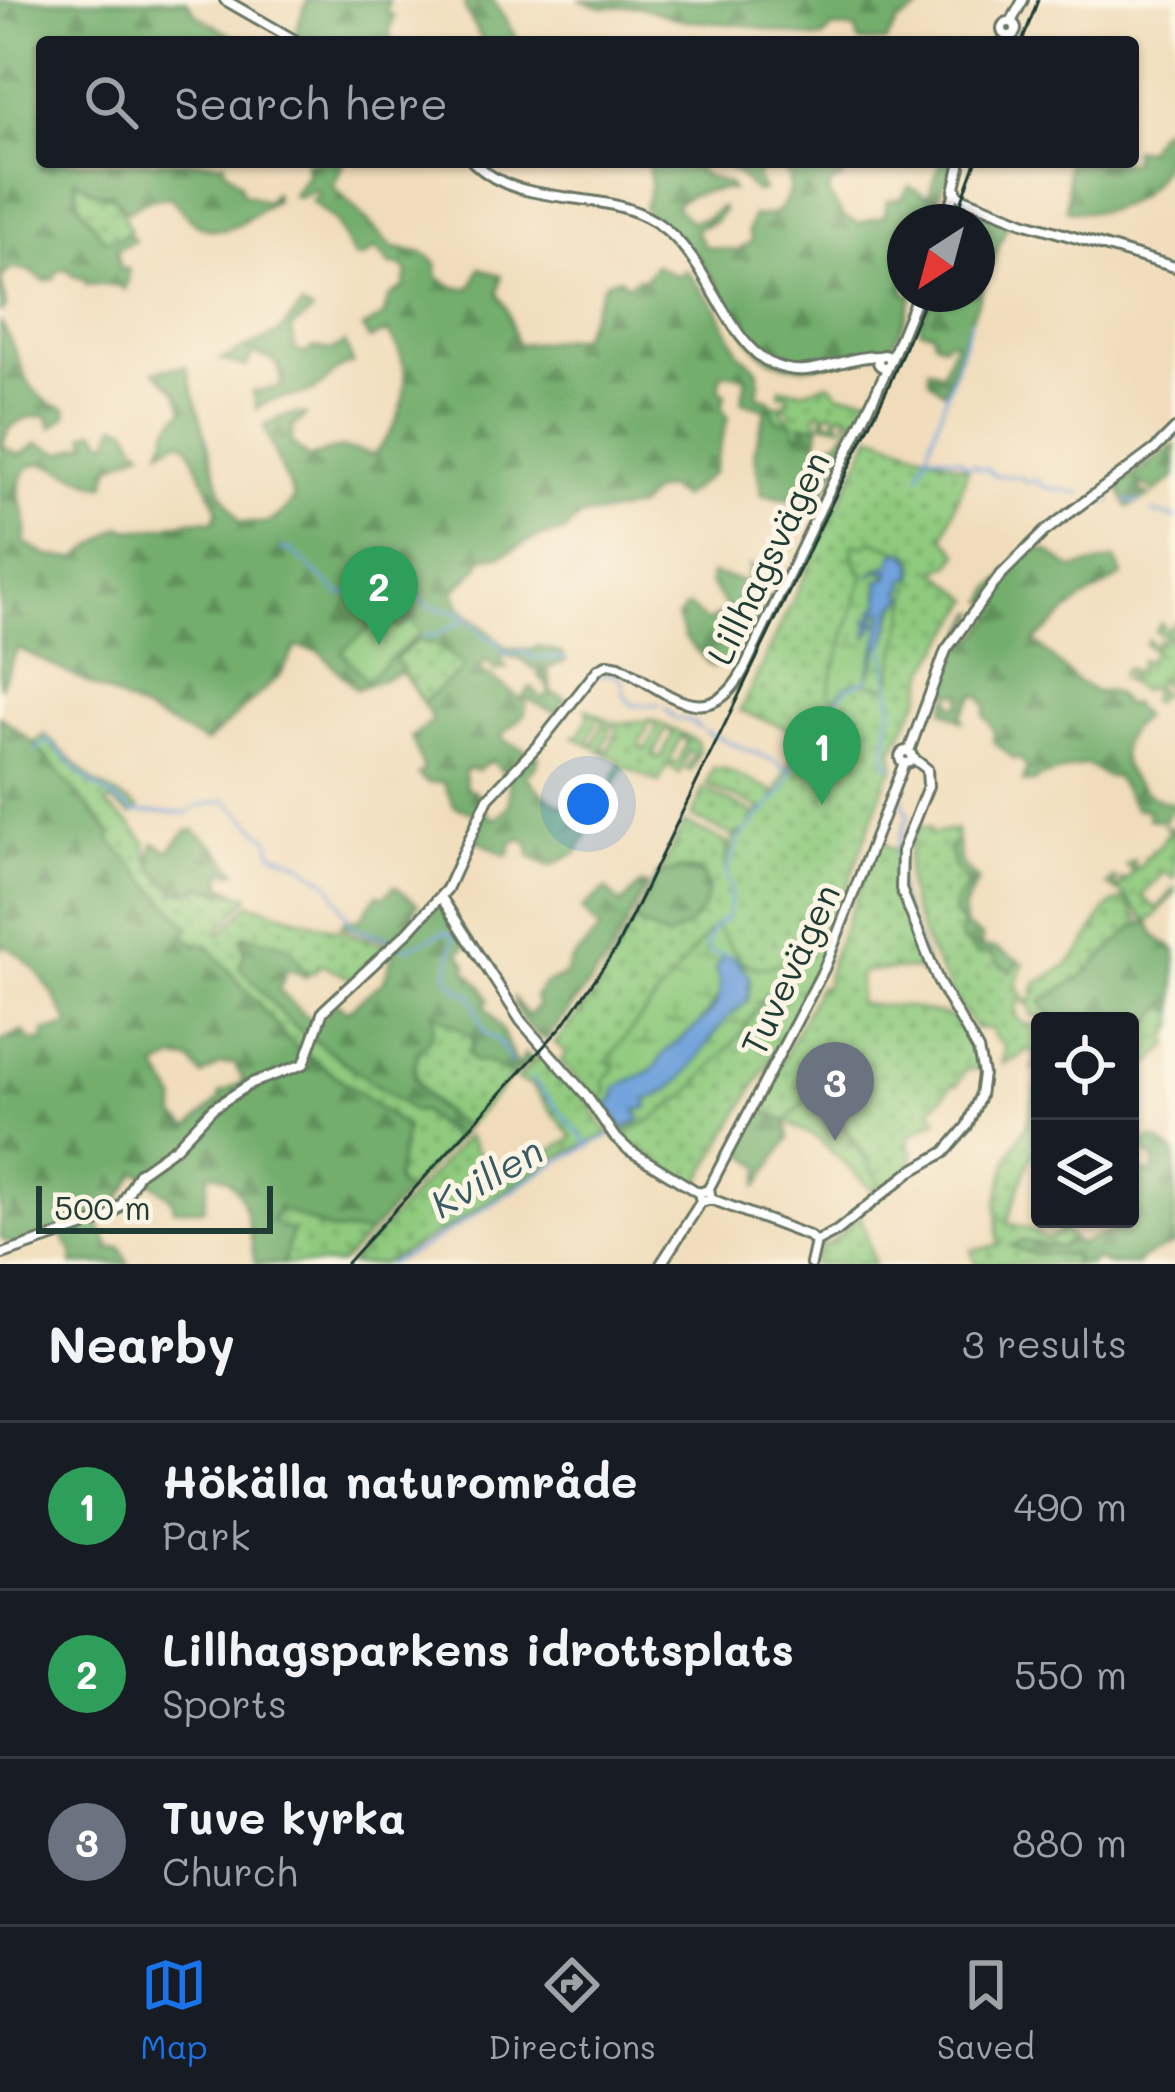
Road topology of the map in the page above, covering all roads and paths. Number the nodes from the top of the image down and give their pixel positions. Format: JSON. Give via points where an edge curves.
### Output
{"nodes":[{"id":1,"x":225,"y":0,"type":"edge"},
{"id":2,"x":1022,"y":0,"type":"edge"},
{"id":3,"x":288,"y":36,"type":"edge"},
{"id":4,"x":1009,"y":36,"type":"edge"},
{"id":5,"x":480,"y":168,"type":"edge"},
{"id":6,"x":962,"y":168,"type":"edge"},
{"id":7,"x":958,"y":193,"type":"junction"},
{"id":8,"x":952,"y":204,"type":"edge"},
{"id":9,"x":1175,"y":267,"type":"edge"},
{"id":10,"x":910,"y":312,"type":"edge"},
{"id":11,"x":884,"y":361,"type":"junction"},
{"id":12,"x":1175,"y":432,"type":"edge"},
{"id":13,"x":908,"y":757,"type":"junction"},
{"id":14,"x":441,"y":897,"type":"junction"},
{"id":15,"x":705,"y":1196,"type":"junction"},
{"id":16,"x":816,"y":1242,"type":"junction"},
{"id":17,"x":0,"y":1255,"type":"edge"},
{"id":18,"x":661,"y":1264,"type":"edge"},
{"id":19,"x":811,"y":1264,"type":"edge"}],
"edges":[{"from":1,"to":3,"type":"street"},
{"from":2,"to":4,"type":"street"},
{"from":5,"to":11,"type":"street","via":[[518,189],[617,205],[656,222],[693,255],[744,341],[770,363],[807,371]]},
{"from":6,"to":7,"type":"street"},
{"from":7,"to":8,"type":"street"},
{"from":7,"to":9,"type":"street","via":[[1029,224]]},
{"from":10,"to":11,"type":"street","name":"Lillhagsvägen"},
{"from":11,"to":14,"type":"street","name":"Lillhagsvägen","via":[[880,385],[733,688],[714,702],[686,704],[620,666],[598,669],[488,798]]},
{"from":12,"to":13,"type":"street","name":"Tuvevägen","via":[[1000,575],[955,634]]},
{"from":13,"to":15,"type":"street","name":"Tuvevägen","via":[[816,985]]},
{"from":13,"to":16,"type":"street","via":[[924,766],[929,782],[902,851],[902,895],[978,1050],[982,1084],[969,1122],[946,1152]]},
{"from":14,"to":15,"type":"street","via":[[518,1018],[614,1136]]},
{"from":14,"to":17,"type":"street","name":"Lillhagsvägen","via":[[324,1010],[302,1066],[213,1108],[137,1175],[108,1218]]},
{"from":15,"to":16,"type":"street"},
{"from":15,"to":18,"type":"street","name":"Tuvevägen"},
{"from":16,"to":19,"type":"street"}]}
